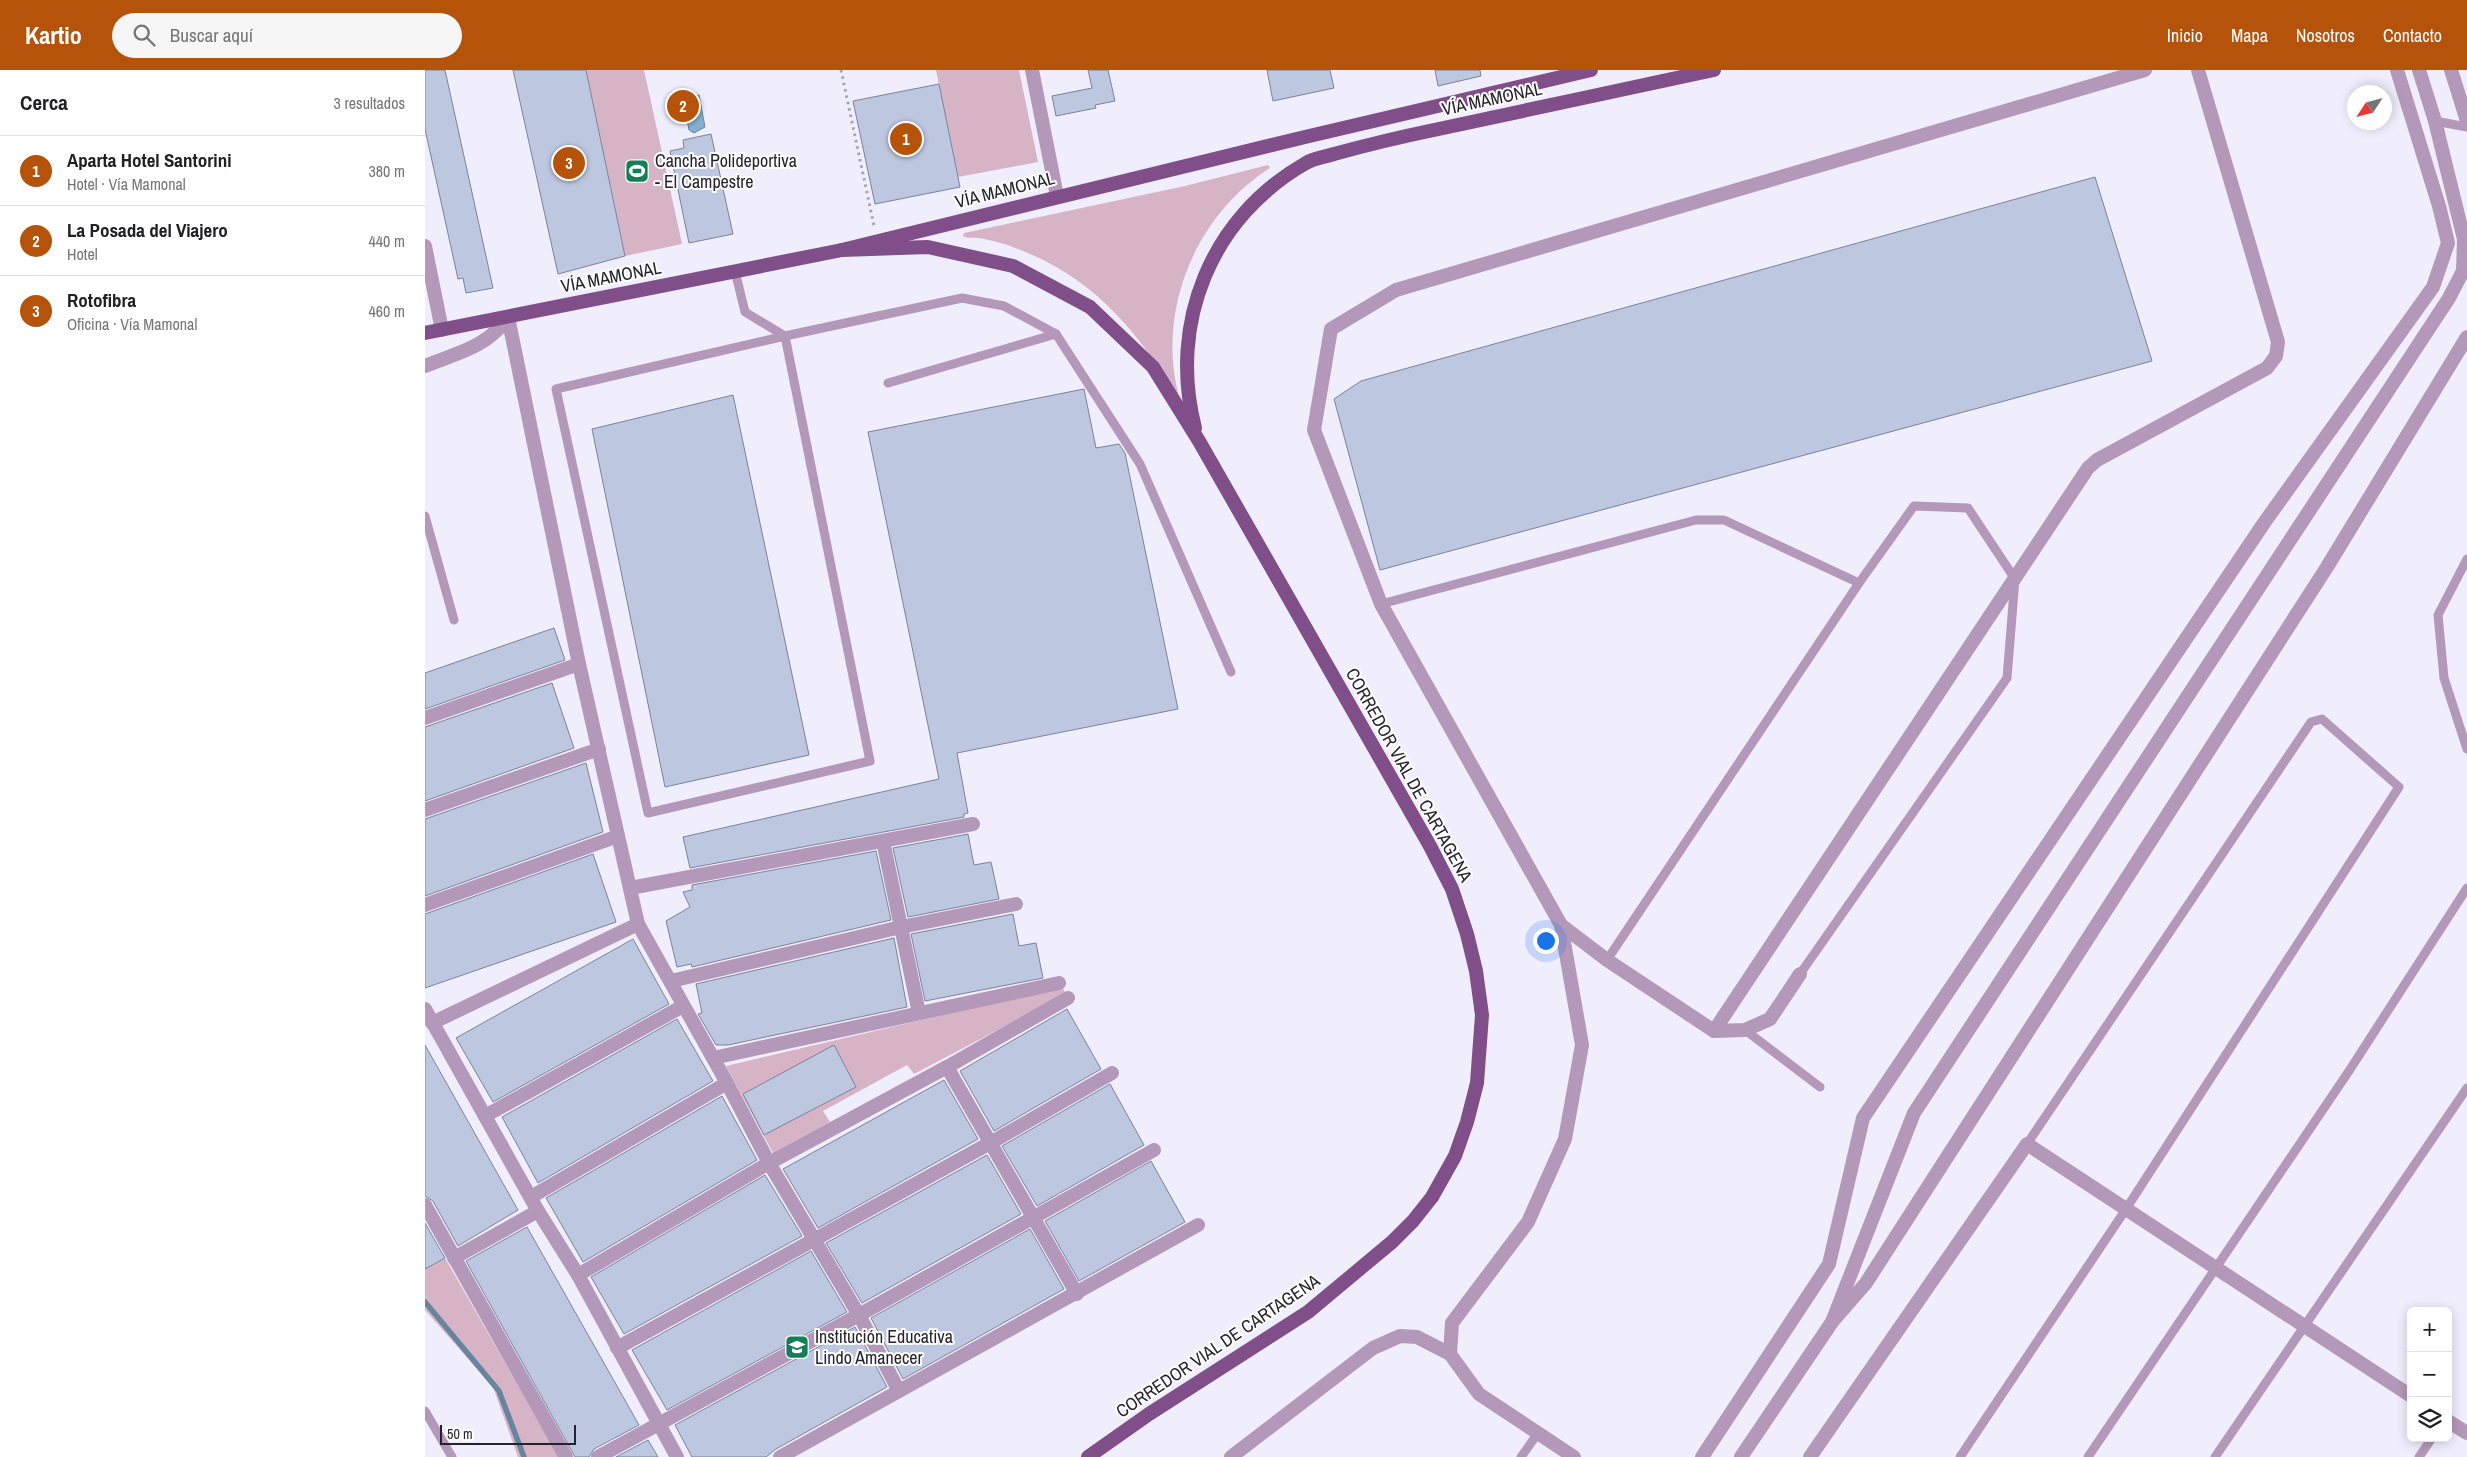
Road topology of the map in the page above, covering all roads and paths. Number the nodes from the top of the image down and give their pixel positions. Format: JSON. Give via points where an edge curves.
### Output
{"nodes":[{"id":1,"x":841,"y":70,"type":"edge"},
{"id":2,"x":1032,"y":70,"type":"edge"},
{"id":3,"x":1591,"y":70,"type":"edge"},
{"id":4,"x":1714,"y":70,"type":"edge"},
{"id":5,"x":2145,"y":70,"type":"edge"},
{"id":6,"x":2198,"y":70,"type":"edge"},
{"id":7,"x":2397,"y":70,"type":"edge"},
{"id":8,"x":2419,"y":70,"type":"edge"},
{"id":9,"x":2451,"y":70,"type":"edge"},
{"id":10,"x":1554,"y":74,"type":"edge"},
{"id":11,"x":2435,"y":121,"type":"junction"},
{"id":12,"x":2467,"y":121,"type":"edge"},
{"id":13,"x":2467,"y":127,"type":"edge"},
{"id":14,"x":1308,"y":162,"type":"joint"},
{"id":15,"x":1057,"y":196,"type":"junction"},
{"id":16,"x":877,"y":241,"type":"junction"},
{"id":17,"x":425,"y":246,"type":"edge"},
{"id":18,"x":842,"y":250,"type":"junction"},
{"id":19,"x":735,"y":272,"type":"junction"},
{"id":20,"x":508,"y":317,"type":"junction"},
{"id":21,"x":442,"y":330,"type":"junction"},
{"id":22,"x":425,"y":333,"type":"edge"},
{"id":23,"x":1056,"y":334,"type":"junction"},
{"id":24,"x":785,"y":336,"type":"junction"},
{"id":25,"x":2467,"y":337,"type":"edge"},
{"id":26,"x":425,"y":366,"type":"edge"},
{"id":27,"x":888,"y":383,"type":"dead end"},
{"id":28,"x":1199,"y":441,"type":"junction"},
{"id":29,"x":425,"y":516,"type":"edge"},
{"id":30,"x":2467,"y":559,"type":"edge"},
{"id":31,"x":2015,"y":579,"type":"junction"},
{"id":32,"x":1859,"y":584,"type":"junction"},
{"id":33,"x":1381,"y":604,"type":"junction"},
{"id":34,"x":454,"y":620,"type":"dead end"},
{"id":35,"x":579,"y":664,"type":"junction"},
{"id":36,"x":1231,"y":672,"type":"dead end"},
{"id":37,"x":425,"y":718,"type":"edge"},
{"id":38,"x":599,"y":749,"type":"junction"},
{"id":39,"x":2467,"y":749,"type":"edge"},
{"id":40,"x":425,"y":810,"type":"edge"},
{"id":41,"x":973,"y":824,"type":"dead end"},
{"id":42,"x":618,"y":836,"type":"junction"},
{"id":43,"x":883,"y":841,"type":"junction"},
{"id":44,"x":630,"y":888,"type":"junction"},
{"id":45,"x":2467,"y":888,"type":"edge"},
{"id":46,"x":1016,"y":904,"type":"dead end"},
{"id":47,"x":425,"y":905,"type":"edge"},
{"id":48,"x":638,"y":924,"type":"junction"},
{"id":49,"x":1561,"y":925,"type":"junction"},
{"id":50,"x":901,"y":927,"type":"junction"},
{"id":51,"x":1607,"y":960,"type":"junction"},
{"id":52,"x":1800,"y":974,"type":"joint"},
{"id":53,"x":671,"y":981,"type":"junction"},
{"id":54,"x":1059,"y":983,"type":"dead end"},
{"id":55,"x":1068,"y":998,"type":"dead end"},
{"id":56,"x":683,"y":1006,"type":"junction"},
{"id":57,"x":425,"y":1010,"type":"edge"},
{"id":58,"x":919,"y":1013,"type":"junction"},
{"id":59,"x":432,"y":1023,"type":"junction"},
{"id":60,"x":1745,"y":1030,"type":"junction"},
{"id":61,"x":1715,"y":1031,"type":"junction"},
{"id":62,"x":713,"y":1058,"type":"junction"},
{"id":63,"x":947,"y":1067,"type":"junction"},
{"id":64,"x":1112,"y":1073,"type":"dead end"},
{"id":65,"x":727,"y":1083,"type":"junction"},
{"id":66,"x":1820,"y":1087,"type":"dead end"},
{"id":67,"x":2467,"y":1088,"type":"edge"},
{"id":68,"x":485,"y":1116,"type":"junction"},
{"id":69,"x":992,"y":1142,"type":"junction"},
{"id":70,"x":2027,"y":1144,"type":"junction"},
{"id":71,"x":1154,"y":1150,"type":"dead end"},
{"id":72,"x":769,"y":1163,"type":"junction"},
{"id":73,"x":531,"y":1197,"type":"junction"},
{"id":74,"x":425,"y":1205,"type":"edge"},
{"id":75,"x":2126,"y":1209,"type":"junction"},
{"id":76,"x":538,"y":1211,"type":"junction"},
{"id":77,"x":1034,"y":1216,"type":"junction"},
{"id":78,"x":1198,"y":1225,"type":"dead end"},
{"id":79,"x":814,"y":1240,"type":"junction"},
{"id":80,"x":454,"y":1258,"type":"junction"},
{"id":81,"x":2215,"y":1268,"type":"junction"},
{"id":82,"x":578,"y":1275,"type":"junction"},
{"id":83,"x":1077,"y":1294,"type":"junction"},
{"id":84,"x":859,"y":1315,"type":"junction"},
{"id":85,"x":1832,"y":1322,"type":"junction"},
{"id":86,"x":2304,"y":1326,"type":"junction"},
{"id":87,"x":617,"y":1348,"type":"junction"},
{"id":88,"x":1450,"y":1354,"type":"junction"},
{"id":89,"x":899,"y":1391,"type":"junction"},
{"id":90,"x":2407,"y":1393,"type":"edge"},
{"id":91,"x":425,"y":1411,"type":"edge"},
{"id":92,"x":2452,"y":1423,"type":"edge"},
{"id":93,"x":659,"y":1424,"type":"junction"},
{"id":94,"x":1538,"y":1432,"type":"junction"},
{"id":95,"x":2467,"y":1433,"type":"edge"},
{"id":96,"x":2429,"y":1442,"type":"edge"},
{"id":97,"x":452,"y":1457,"type":"edge"},
{"id":98,"x":566,"y":1457,"type":"edge"},
{"id":99,"x":598,"y":1457,"type":"edge"},
{"id":100,"x":677,"y":1457,"type":"edge"},
{"id":101,"x":780,"y":1457,"type":"edge"},
{"id":102,"x":1088,"y":1457,"type":"edge"},
{"id":103,"x":1231,"y":1457,"type":"edge"},
{"id":104,"x":1521,"y":1457,"type":"edge"},
{"id":105,"x":1574,"y":1457,"type":"edge"},
{"id":106,"x":1702,"y":1457,"type":"edge"},
{"id":107,"x":1741,"y":1457,"type":"edge"},
{"id":108,"x":1810,"y":1457,"type":"edge"},
{"id":109,"x":1960,"y":1457,"type":"edge"},
{"id":110,"x":2088,"y":1457,"type":"edge"},
{"id":111,"x":2215,"y":1457,"type":"edge"},
{"id":112,"x":2419,"y":1457,"type":"edge"}],
"edges":[{"from":1,"to":16,"type":"path"},
{"from":2,"to":15,"type":"street"},
{"from":3,"to":10,"type":"main road","name":"VÍA MAMONAL"},
{"from":4,"to":14,"type":"main road","name":"VÍA MAMONAL","via":[[1369,144]]},
{"from":5,"to":33,"type":"street","via":[[1396,290],[1331,329],[1314,430]]},
{"from":6,"to":31,"type":"street","via":[[2278,342],[2277,356],[2267,368],[2097,460],[2088,468]]},
{"from":7,"to":106,"type":"street","via":[[2448,243],[2433,287],[2264,523],[1863,1118],[1829,1264]]},
{"from":8,"to":11,"type":"street"},
{"from":9,"to":12,"type":"street"},
{"from":10,"to":15,"type":"main road","name":"VÍA MAMONAL"},
{"from":11,"to":13,"type":"lane"},
{"from":11,"to":85,"type":"street","via":[[2464,239],[2463,271],[2444,306],[1913,1112]]},
{"from":14,"to":28,"type":"main road","name":"CORREDOR VIAL DE CARTAGENA","via":[[1277,181],[1250,205],[1227,233],[1209,264],[1196,298],[1188,333],[1190,405]]},
{"from":15,"to":16,"type":"main road","name":"VÍA MAMONAL"},
{"from":16,"to":18,"type":"main road","name":"VÍA MAMONAL"},
{"from":17,"to":21,"type":"street"},
{"from":18,"to":19,"type":"main road","name":"VÍA MAMONAL"},
{"from":18,"to":28,"type":"main road","name":"CORREDOR VIAL DE CARTAGENA","via":[[929,247],[1013,266],[1073,298],[1089,307],[1153,367]]},
{"from":19,"to":20,"type":"main road","name":"VÍA MAMONAL"},
{"from":19,"to":24,"type":"lane","via":[[745,312]]},
{"from":20,"to":21,"type":"main road","name":"VÍA MAMONAL"},
{"from":20,"to":26,"type":"street","via":[[487,340]]},
{"from":20,"to":35,"type":"street"},
{"from":21,"to":22,"type":"main road","name":"VÍA MAMONAL"},
{"from":23,"to":24,"type":"lane","via":[[1004,306],[961,298]]},
{"from":23,"to":27,"type":"lane"},
{"from":23,"to":36,"type":"lane","via":[[1140,464]]},
{"from":24,"to":24,"type":"lane","via":[[556,389],[648,813],[870,761]]},
{"from":25,"to":85,"type":"street","via":[[2327,567],[1866,1283]]},
{"from":28,"to":102,"type":"main road","name":"CORREDOR VIAL DE CARTAGENA","via":[[1452,889],[1476,971],[1481,1015],[1477,1083],[1455,1156],[1432,1197],[1392,1242],[1308,1312]]},
{"from":29,"to":34,"type":"lane"},
{"from":30,"to":39,"type":"lane","via":[[2438,615],[2444,678]]},
{"from":31,"to":32,"type":"lane","via":[[1968,508],[1914,506]]},
{"from":31,"to":52,"type":"lane","via":[[2007,678]]},
{"from":31,"to":61,"type":"street"},
{"from":32,"to":33,"type":"lane","via":[[1724,520],[1696,520]]},
{"from":32,"to":51,"type":"lane"},
{"from":33,"to":49,"type":"street"},
{"from":35,"to":37,"type":"street"},
{"from":35,"to":38,"type":"street"},
{"from":38,"to":40,"type":"street"},
{"from":38,"to":42,"type":"street"},
{"from":41,"to":43,"type":"street"},
{"from":42,"to":44,"type":"street"},
{"from":42,"to":47,"type":"street"},
{"from":43,"to":44,"type":"street"},
{"from":43,"to":50,"type":"street"},
{"from":44,"to":48,"type":"street"},
{"from":45,"to":81,"type":"lane","via":[[2349,1072]]},
{"from":46,"to":50,"type":"street"},
{"from":48,"to":53,"type":"street"},
{"from":48,"to":59,"type":"street"},
{"from":49,"to":51,"type":"street"},
{"from":49,"to":88,"type":"street","via":[[1582,1045],[1565,1139],[1528,1222],[1452,1323]]},
{"from":50,"to":53,"type":"street"},
{"from":50,"to":58,"type":"street"},
{"from":51,"to":61,"type":"street"},
{"from":52,"to":60,"type":"street","via":[[1770,1019]]},
{"from":53,"to":56,"type":"street"},
{"from":54,"to":58,"type":"street"},
{"from":55,"to":63,"type":"street"},
{"from":56,"to":62,"type":"street"},
{"from":56,"to":68,"type":"street"},
{"from":57,"to":59,"type":"street"},
{"from":58,"to":62,"type":"street"},
{"from":59,"to":68,"type":"street"},
{"from":60,"to":61,"type":"street"},
{"from":60,"to":66,"type":"lane"},
{"from":62,"to":65,"type":"street"},
{"from":63,"to":69,"type":"street"},
{"from":63,"to":72,"type":"street"},
{"from":64,"to":69,"type":"street"},
{"from":65,"to":72,"type":"street"},
{"from":65,"to":73,"type":"street"},
{"from":67,"to":86,"type":"lane"},
{"from":68,"to":73,"type":"street"},
{"from":69,"to":77,"type":"street"},
{"from":69,"to":79,"type":"street"},
{"from":70,"to":75,"type":"street"},
{"from":70,"to":75,"type":"lane","via":[[2311,722],[2322,719],[2399,787]]},
{"from":70,"to":108,"type":"street"},
{"from":71,"to":77,"type":"street"},
{"from":72,"to":79,"type":"street"},
{"from":72,"to":82,"type":"street"},
{"from":73,"to":76,"type":"street"},
{"from":74,"to":80,"type":"street"},
{"from":75,"to":81,"type":"street"},
{"from":75,"to":109,"type":"lane"},
{"from":76,"to":80,"type":"street"},
{"from":76,"to":82,"type":"street"},
{"from":77,"to":83,"type":"street"},
{"from":77,"to":84,"type":"street"},
{"from":78,"to":83,"type":"street"},
{"from":79,"to":84,"type":"street"},
{"from":79,"to":87,"type":"street"},
{"from":80,"to":98,"type":"street"},
{"from":81,"to":86,"type":"street"},
{"from":81,"to":110,"type":"lane"},
{"from":82,"to":87,"type":"street"},
{"from":83,"to":89,"type":"street"},
{"from":84,"to":89,"type":"street"},
{"from":84,"to":93,"type":"street"},
{"from":85,"to":107,"type":"street"},
{"from":86,"to":90,"type":"street"},
{"from":86,"to":111,"type":"lane"},
{"from":87,"to":93,"type":"street"},
{"from":88,"to":94,"type":"street","via":[[1479,1394]]},
{"from":88,"to":103,"type":"street","via":[[1417,1337],[1400,1336],[1373,1348]]},
{"from":89,"to":101,"type":"street"},
{"from":91,"to":97,"type":"lane"},
{"from":92,"to":95,"type":"street"},
{"from":93,"to":99,"type":"street"},
{"from":93,"to":100,"type":"street"},
{"from":94,"to":104,"type":"lane"},
{"from":94,"to":105,"type":"street"},
{"from":96,"to":112,"type":"lane"}]}
